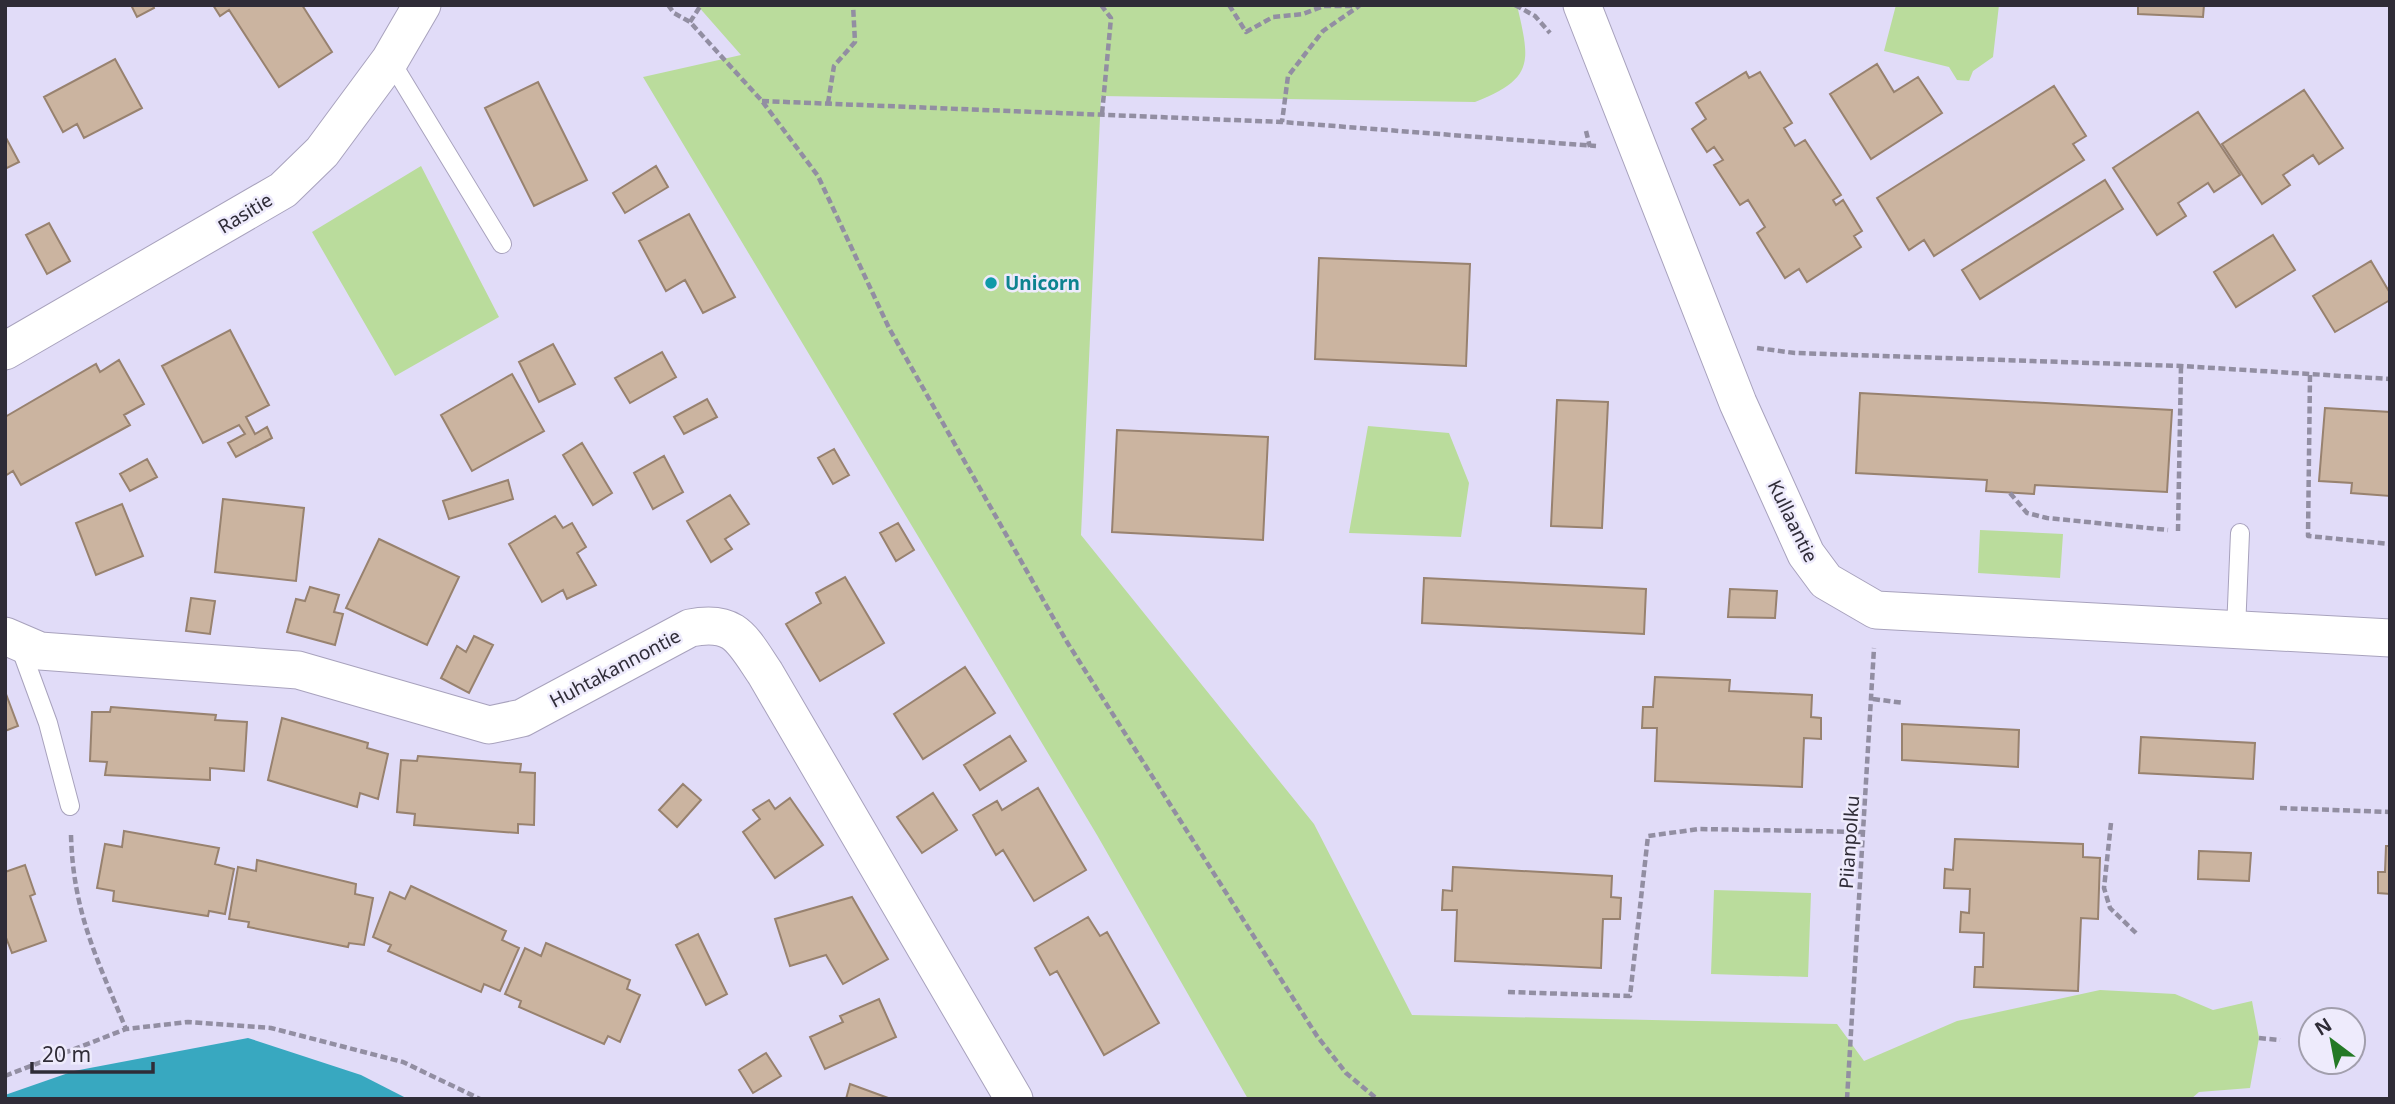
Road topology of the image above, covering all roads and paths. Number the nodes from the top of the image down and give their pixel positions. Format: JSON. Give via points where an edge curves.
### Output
{"nodes":[{"id":1,"x":422,"y":5,"type":"edge"},
{"id":2,"x":668,"y":5,"type":"edge"},
{"id":3,"x":701,"y":5,"type":"edge"},
{"id":4,"x":853,"y":5,"type":"edge"},
{"id":5,"x":1101,"y":5,"type":"edge"},
{"id":6,"x":1229,"y":5,"type":"edge"},
{"id":7,"x":1582,"y":5,"type":"edge"},
{"id":8,"x":690,"y":22,"type":"junction"},
{"id":9,"x":390,"y":60,"type":"junction"},
{"id":10,"x":762,"y":101,"type":"junction"},
{"id":11,"x":828,"y":103,"type":"junction"},
{"id":12,"x":1102,"y":114,"type":"junction"},
{"id":13,"x":1282,"y":122,"type":"junction"},
{"id":14,"x":1634,"y":140,"type":"junction"},
{"id":15,"x":502,"y":244,"type":"dead end"},
{"id":16,"x":1715,"y":344,"type":"junction"},
{"id":17,"x":5,"y":351,"type":"edge"},
{"id":18,"x":2181,"y":366,"type":"junction"},
{"id":19,"x":2310,"y":375,"type":"junction"},
{"id":20,"x":2390,"y":379,"type":"edge"},
{"id":21,"x":2010,"y":493,"type":"dead end"},
{"id":22,"x":2168,"y":530,"type":"dead end"},
{"id":23,"x":2178,"y":530,"type":"dead end"},
{"id":24,"x":2240,"y":533,"type":"dead end"},
{"id":25,"x":2390,"y":544,"type":"edge"},
{"id":26,"x":1876,"y":610,"type":"junction"},
{"id":27,"x":2236,"y":630,"type":"junction"},
{"id":28,"x":2390,"y":638,"type":"edge"},
{"id":29,"x":12,"y":640,"type":"edge"},
{"id":30,"x":1873,"y":699,"type":"junction"},
{"id":31,"x":1904,"y":703,"type":"dead end"},
{"id":32,"x":70,"y":806,"type":"joint"},
{"id":33,"x":2280,"y":808,"type":"dead end"},
{"id":34,"x":2390,"y":812,"type":"edge"},
{"id":35,"x":2111,"y":823,"type":"dead end"},
{"id":36,"x":1864,"y":832,"type":"junction"},
{"id":37,"x":2136,"y":933,"type":"dead end"},
{"id":38,"x":1508,"y":992,"type":"dead end"},
{"id":39,"x":125,"y":1029,"type":"junction"},
{"id":40,"x":2259,"y":1038,"type":"dead end"},
{"id":41,"x":2280,"y":1040,"type":"dead end"},
{"id":42,"x":5,"y":1076,"type":"edge"},
{"id":43,"x":480,"y":1099,"type":"edge"},
{"id":44,"x":1014,"y":1099,"type":"edge"},
{"id":45,"x":1377,"y":1099,"type":"edge"},
{"id":46,"x":1847,"y":1099,"type":"edge"}],
"edges":[{"from":1,"to":9,"type":"street","name":"Rasitie"},
{"from":2,"to":8,"type":"path"},
{"from":3,"to":8,"type":"path"},
{"from":4,"to":11,"type":"path","via":[[855,42],[834,66]]},
{"from":5,"to":12,"type":"path","via":[[1111,18]]},
{"from":6,"to":13,"type":"path","via":[[1246,32],[1273,17],[1324,6],[1359,6],[1323,31],[1288,76]]},
{"from":7,"to":14,"type":"street","name":"Kullaantie"},
{"from":8,"to":10,"type":"path"},
{"from":9,"to":15,"type":"lane"},
{"from":9,"to":17,"type":"street","name":"Rasitie","via":[[323,152],[283,190]]},
{"from":10,"to":11,"type":"path"},
{"from":10,"to":45,"type":"path","via":[[818,176],[889,328],[1067,642],[1317,1036],[1346,1073]]},
{"from":11,"to":12,"type":"path"},
{"from":12,"to":13,"type":"path"},
{"from":13,"to":14,"type":"path","via":[[1590,147]]},
{"from":14,"to":16,"type":"street","name":"Kullaantie"},
{"from":16,"to":18,"type":"path","via":[[1795,353]]},
{"from":16,"to":26,"type":"street","name":"Kullaantie","via":[[1806,554],[1826,581]]},
{"from":18,"to":19,"type":"path"},
{"from":18,"to":23,"type":"path"},
{"from":19,"to":20,"type":"path"},
{"from":19,"to":25,"type":"path","via":[[2308,536]]},
{"from":21,"to":22,"type":"path","via":[[2027,513]]},
{"from":24,"to":27,"type":"lane"},
{"from":26,"to":27,"type":"street","name":"Kullaantie"},
{"from":26,"to":30,"type":"path","name":"Piianpolku"},
{"from":27,"to":28,"type":"street","name":"Kullaantie"},
{"from":29,"to":32,"type":"lane","via":[[48,723]]},
{"from":29,"to":44,"type":"street","name":"Huhtakannontie","via":[[40,651],[298,670],[489,725],[522,718],[690,628],[712,623],[739,635]]},
{"from":30,"to":31,"type":"path"},
{"from":30,"to":36,"type":"path","name":"Piianpolku"},
{"from":32,"to":39,"type":"path","via":[[72,872],[81,920]]},
{"from":33,"to":34,"type":"path"},
{"from":35,"to":37,"type":"path","via":[[2104,888],[2110,908]]},
{"from":36,"to":38,"type":"path","via":[[1699,829],[1648,836],[1630,996]]},
{"from":36,"to":46,"type":"path","name":"Piianpolku"},
{"from":39,"to":42,"type":"path"},
{"from":39,"to":43,"type":"path","via":[[188,1022],[271,1028],[403,1062]]},
{"from":40,"to":41,"type":"path"}]}
